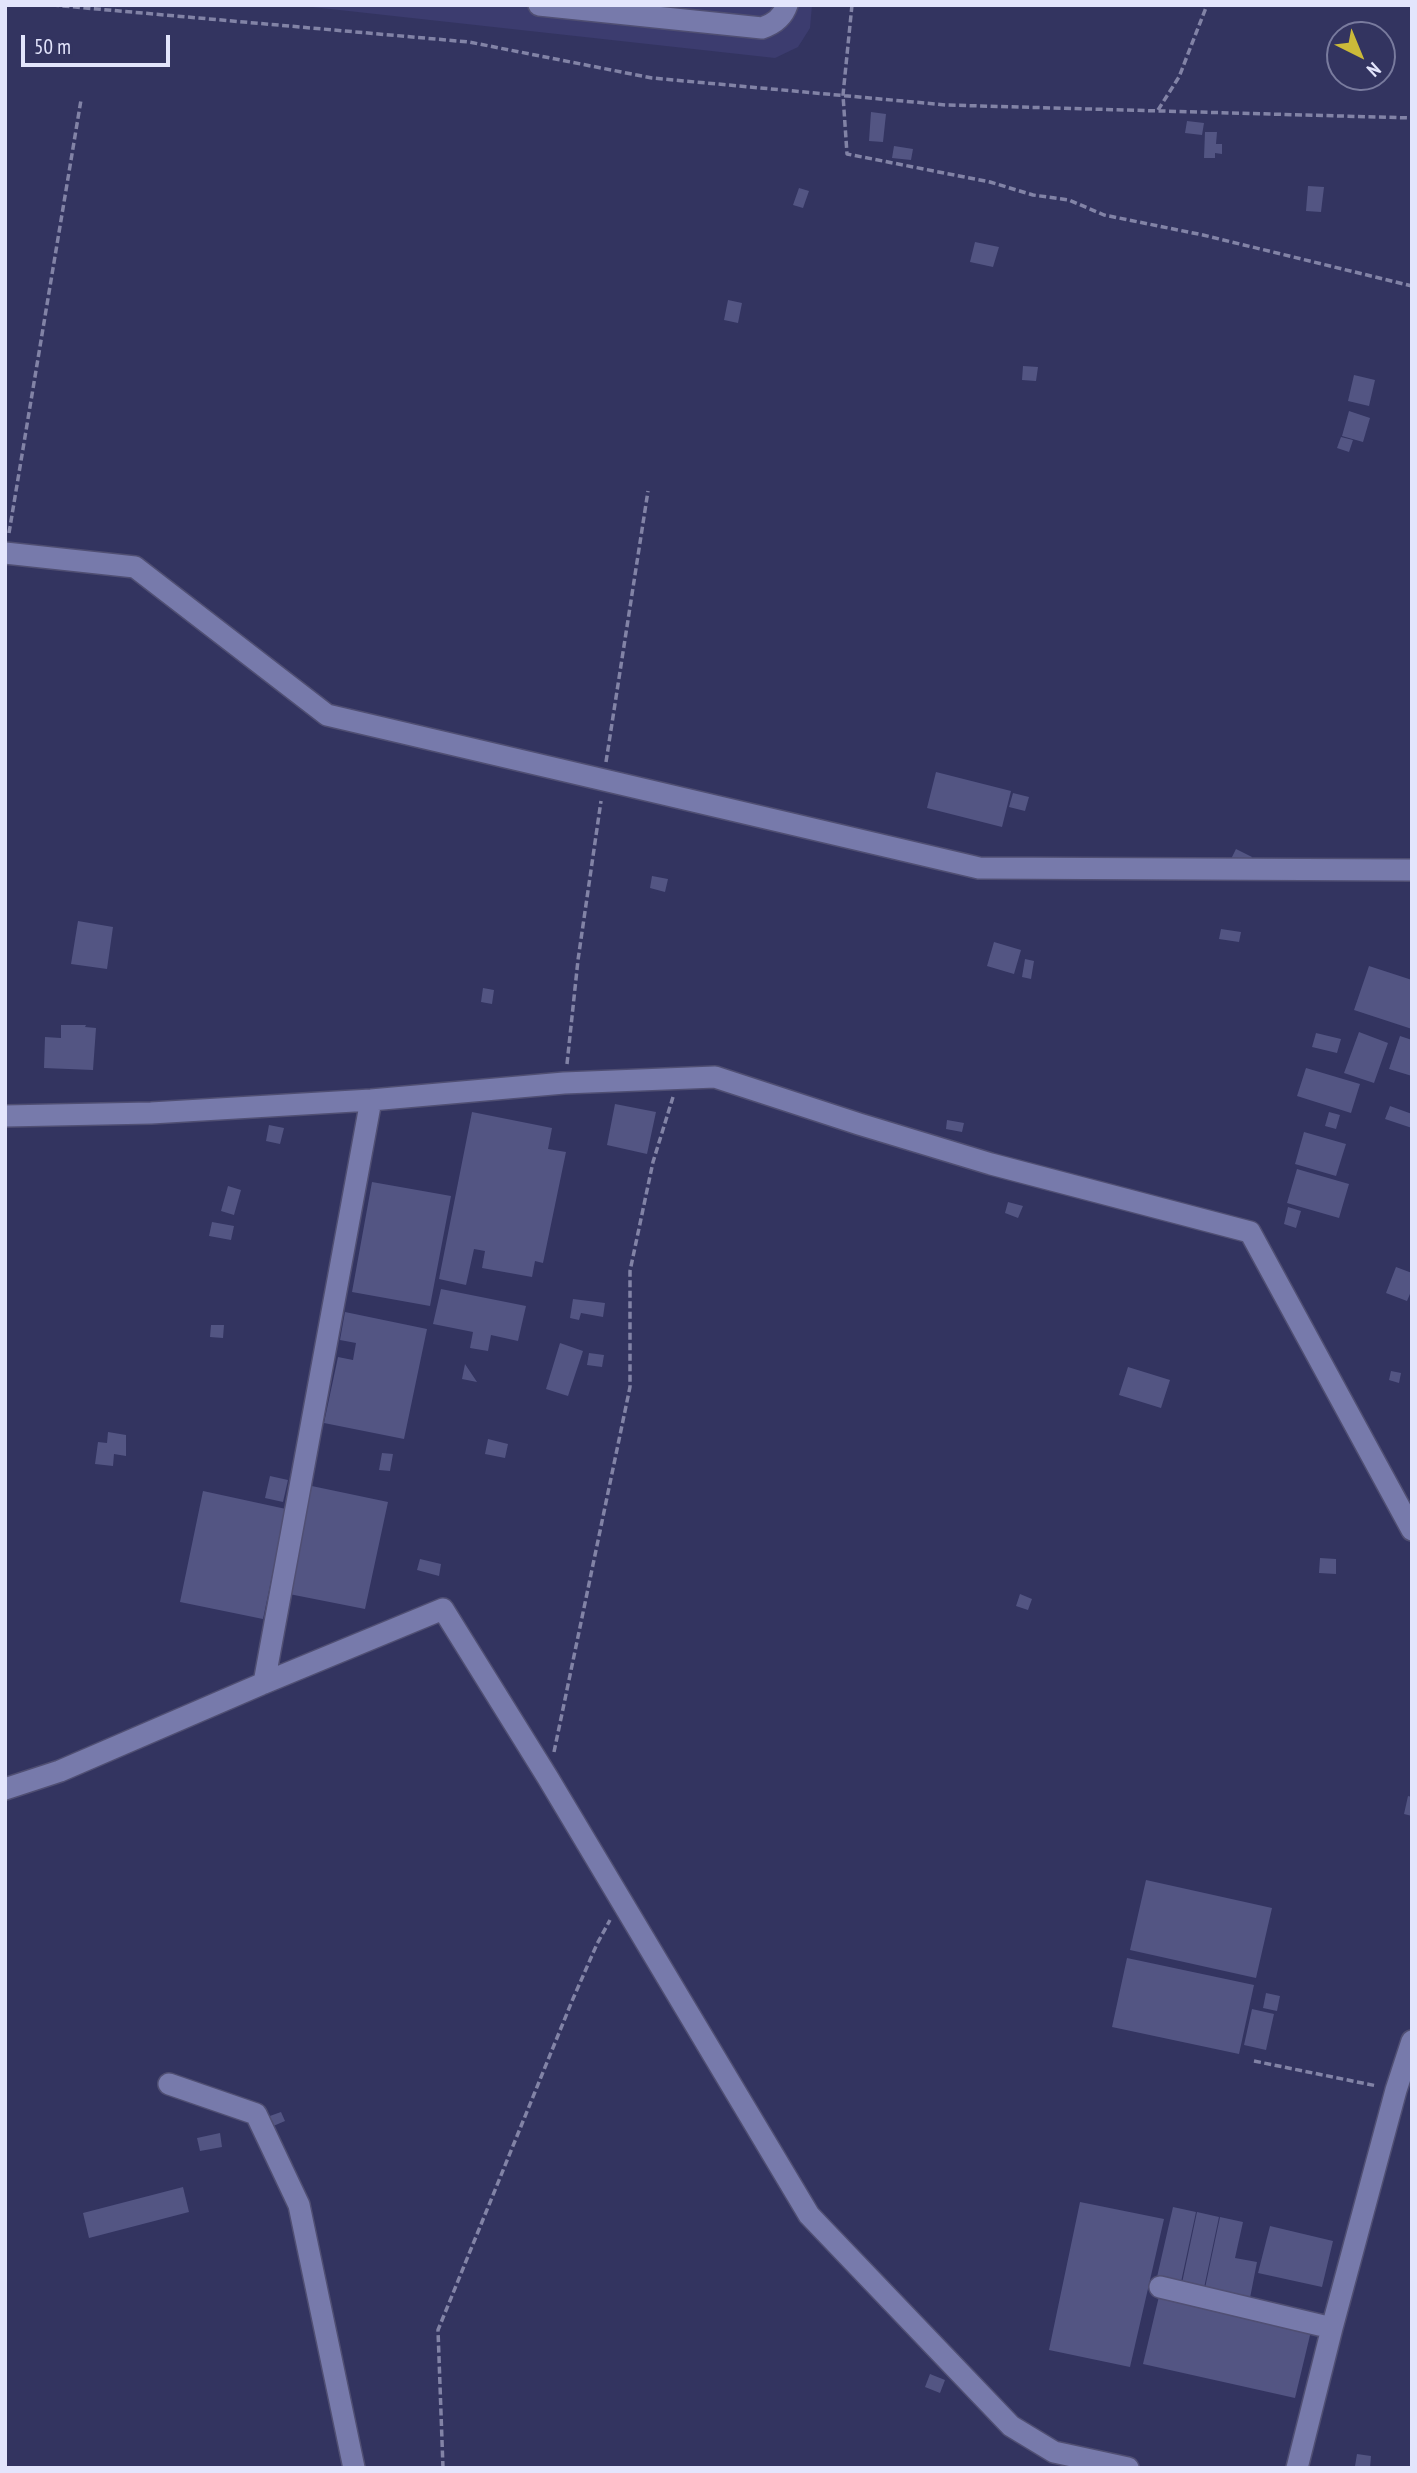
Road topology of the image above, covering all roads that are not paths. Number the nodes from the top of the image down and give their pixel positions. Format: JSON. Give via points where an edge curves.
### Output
{"nodes":[{"id":1,"x":539,"y":5,"type":"edge"},
{"id":2,"x":787,"y":5,"type":"edge"},
{"id":3,"x":570,"y":7,"type":"edge"},
{"id":4,"x":6,"y":553,"type":"edge"},
{"id":5,"x":1412,"y":870,"type":"edge"},
{"id":6,"x":371,"y":1100,"type":"junction"},
{"id":7,"x":5,"y":1116,"type":"edge"},
{"id":8,"x":1412,"y":1530,"type":"edge"},
{"id":9,"x":264,"y":1683,"type":"junction"},
{"id":10,"x":5,"y":1789,"type":"edge"},
{"id":11,"x":1412,"y":2041,"type":"edge"},
{"id":12,"x":169,"y":2084,"type":"dead end"},
{"id":13,"x":1160,"y":2287,"type":"dead end"},
{"id":14,"x":1332,"y":2328,"type":"junction"},
{"id":15,"x":354,"y":2468,"type":"edge"},
{"id":16,"x":1128,"y":2468,"type":"edge"},
{"id":17,"x":1297,"y":2468,"type":"edge"}],
"edges":[{"from":1,"to":3,"type":"street"},
{"from":2,"to":3,"type":"street","via":[[779,18],[762,28]]},
{"from":4,"to":5,"type":"street","via":[[135,567],[327,715],[979,868]]},
{"from":6,"to":7,"type":"street"},
{"from":6,"to":8,"type":"street","via":[[564,1083],[715,1077],[991,1164],[1250,1232]]},
{"from":6,"to":9,"type":"street"},
{"from":9,"to":10,"type":"street","via":[[60,1771]]},
{"from":9,"to":16,"type":"street","via":[[443,1609],[809,2215],[1011,2426],[1054,2452]]},
{"from":11,"to":14,"type":"street"},
{"from":12,"to":15,"type":"street","via":[[256,2114],[299,2205]]},
{"from":13,"to":14,"type":"street"},
{"from":14,"to":17,"type":"street"}]}
